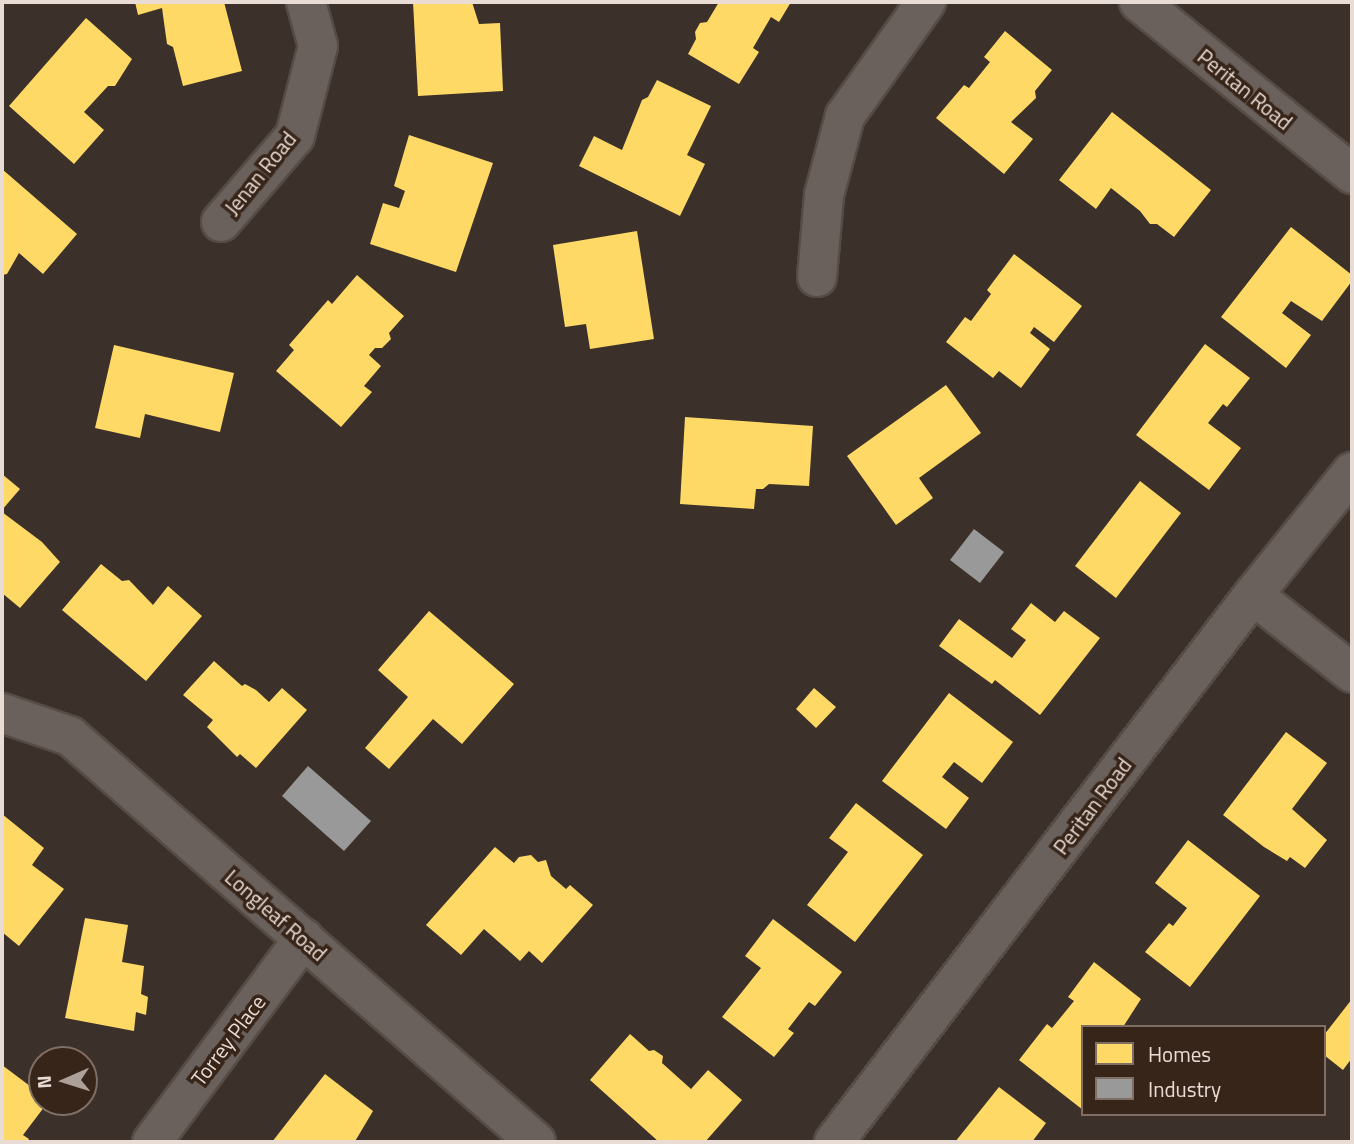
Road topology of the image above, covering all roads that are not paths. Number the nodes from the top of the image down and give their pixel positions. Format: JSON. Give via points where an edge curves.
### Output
{"nodes":[{"id":1,"x":306,"y":2,"type":"edge"},
{"id":2,"x":926,"y":2,"type":"edge"},
{"id":3,"x":1139,"y":2,"type":"edge"},
{"id":4,"x":1352,"y":174,"type":"edge"},
{"id":5,"x":221,"y":222,"type":"dead end"},
{"id":6,"x":817,"y":276,"type":"dead end"},
{"id":7,"x":1352,"y":472,"type":"edge"},
{"id":8,"x":1253,"y":595,"type":"junction"},
{"id":9,"x":1352,"y":673,"type":"edge"},
{"id":10,"x":2,"y":713,"type":"edge"},
{"id":11,"x":304,"y":938,"type":"junction"},
{"id":12,"x":152,"y":1142,"type":"edge"},
{"id":13,"x":536,"y":1142,"type":"edge"},
{"id":14,"x":834,"y":1142,"type":"edge"}],
"edges":[{"from":1,"to":5,"type":"street","name":"Jenan Road","via":[[317,46],[295,136]]},
{"from":2,"to":6,"type":"street","via":[[845,116],[824,195]]},
{"from":3,"to":4,"type":"street","name":"Peritan Road"},
{"from":7,"to":8,"type":"street","name":"Peritan Road"},
{"from":8,"to":9,"type":"street"},
{"from":8,"to":14,"type":"street","name":"Peritan Road"},
{"from":10,"to":11,"type":"street","name":"Longleaf Road","via":[[70,736]]},
{"from":11,"to":12,"type":"street","name":"Torrey Place"},
{"from":11,"to":13,"type":"street","name":"Longleaf Road"}]}
